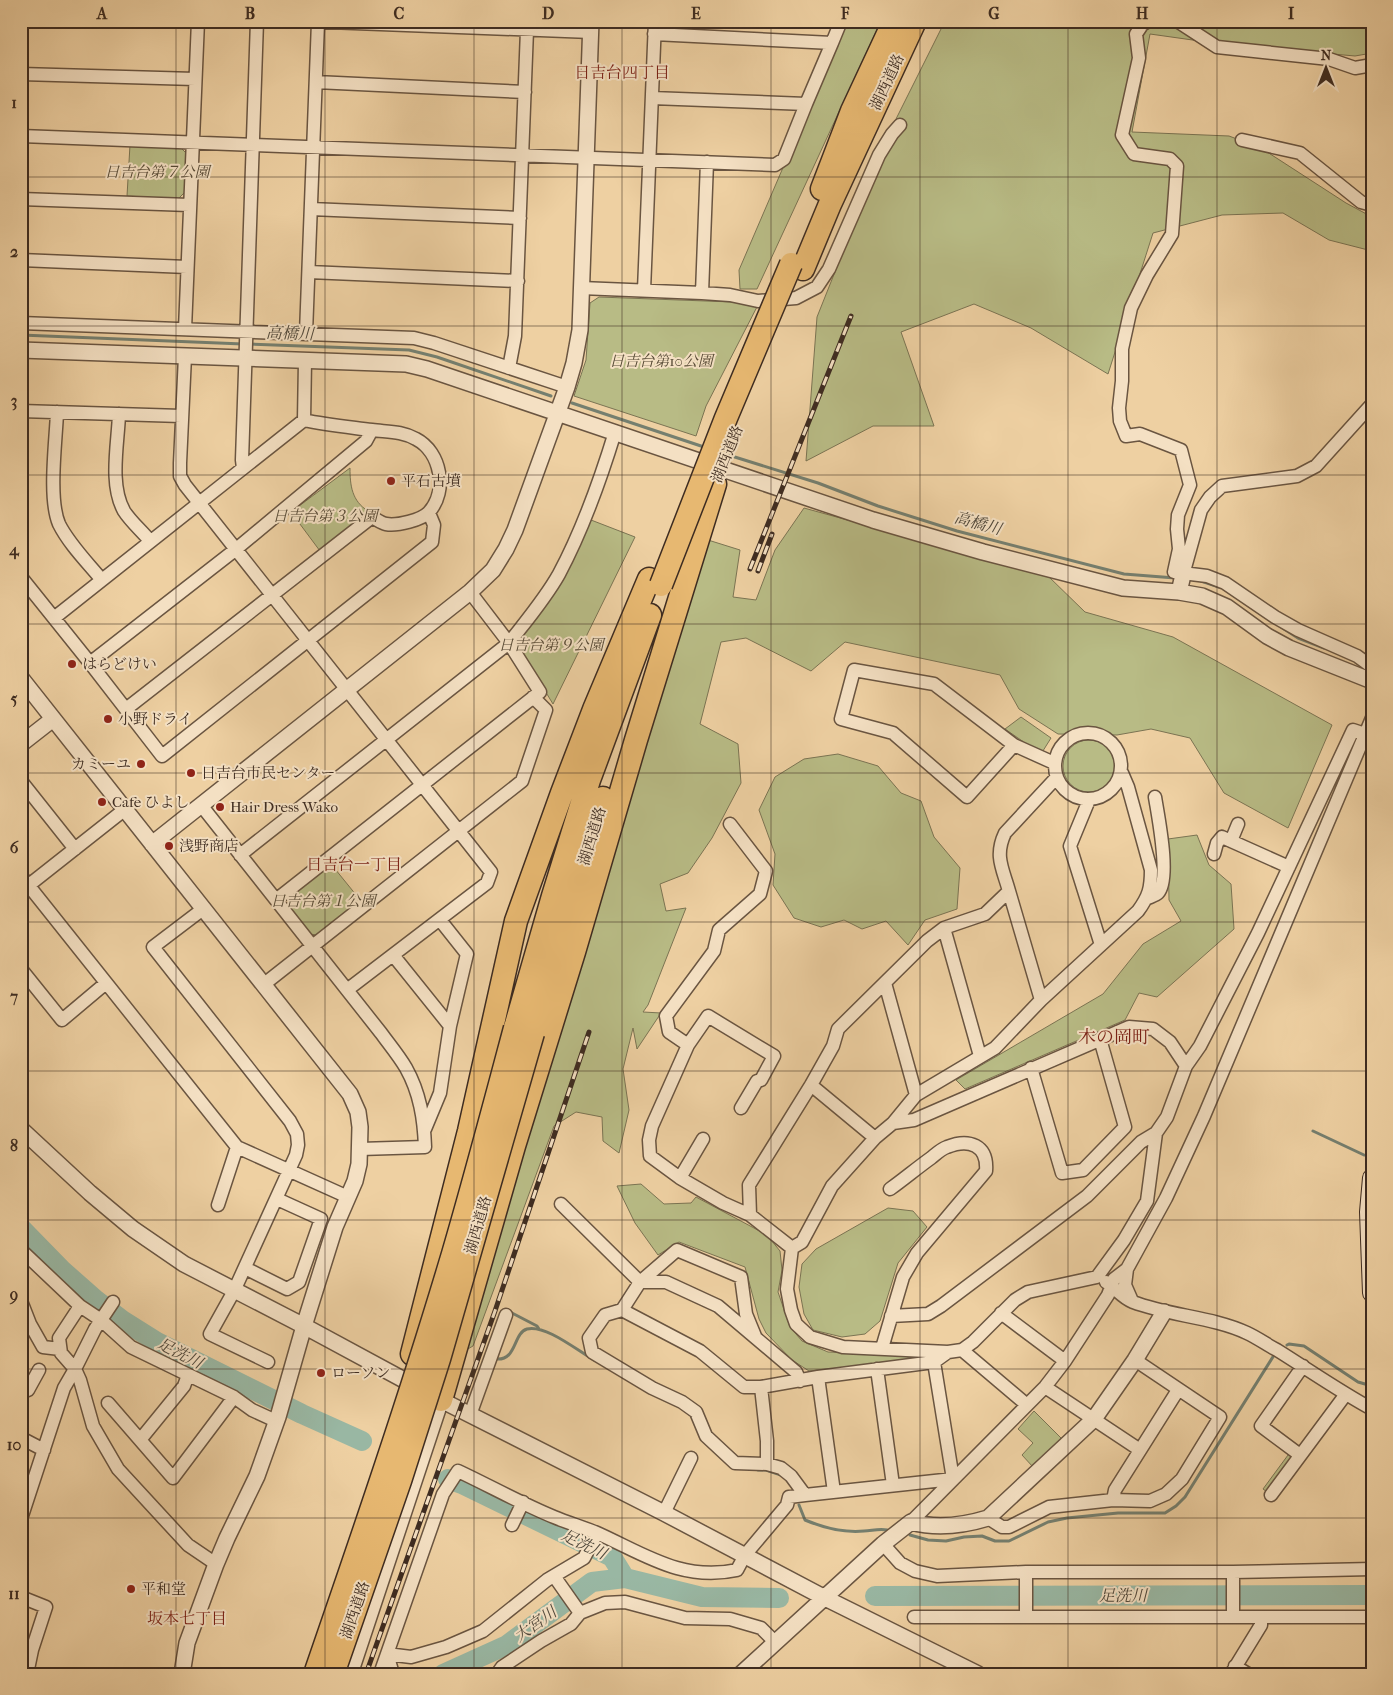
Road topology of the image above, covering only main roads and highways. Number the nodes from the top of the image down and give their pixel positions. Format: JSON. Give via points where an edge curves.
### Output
{"nodes":[{"id":1,"x":894,"y":21,"type":"edge"},
{"id":2,"x":915,"y":21,"type":"edge"},
{"id":3,"x":797,"y":267,"type":"junction"},
{"id":4,"x":666,"y":587,"type":"junction"},
{"id":5,"x":524,"y":1031,"type":"junction"},
{"id":6,"x":1372,"y":1178,"type":"edge"},
{"id":7,"x":1372,"y":1293,"type":"edge"},
{"id":8,"x":405,"y":1382,"type":"road end"},
{"id":9,"x":441,"y":1400,"type":"road end"},
{"id":10,"x":315,"y":1674,"type":"edge"},
{"id":11,"x":332,"y":1674,"type":"edge"}],
"edges":[{"from":1,"to":3,"type":"highway","name":"湖西道路","via":[[852,111]]},
{"from":2,"to":3,"type":"highway","name":"湖西道路"},
{"from":3,"to":4,"type":"highway","name":"湖西道路","via":[[715,484]]},
{"from":3,"to":4,"type":"highway","name":"湖西道路","bridge":true,"via":[[684,504]]},
{"from":4,"to":5,"type":"highway","name":"湖西道路","via":[[588,780]]},
{"from":4,"to":8,"type":"highway","via":[[592,715],[516,921],[469,1131]]},
{"from":4,"to":9,"type":"highway","via":[[636,740]]},
{"from":5,"to":10,"type":"highway","name":"湖西道路","bridge":true,"via":[[476,1173],[383,1476]]},
{"from":5,"to":11,"type":"highway","name":"湖西道路","bridge":true,"via":[[439,1359]]},
{"from":6,"to":7,"type":"main road","via":[[1369,1212]]}]}
